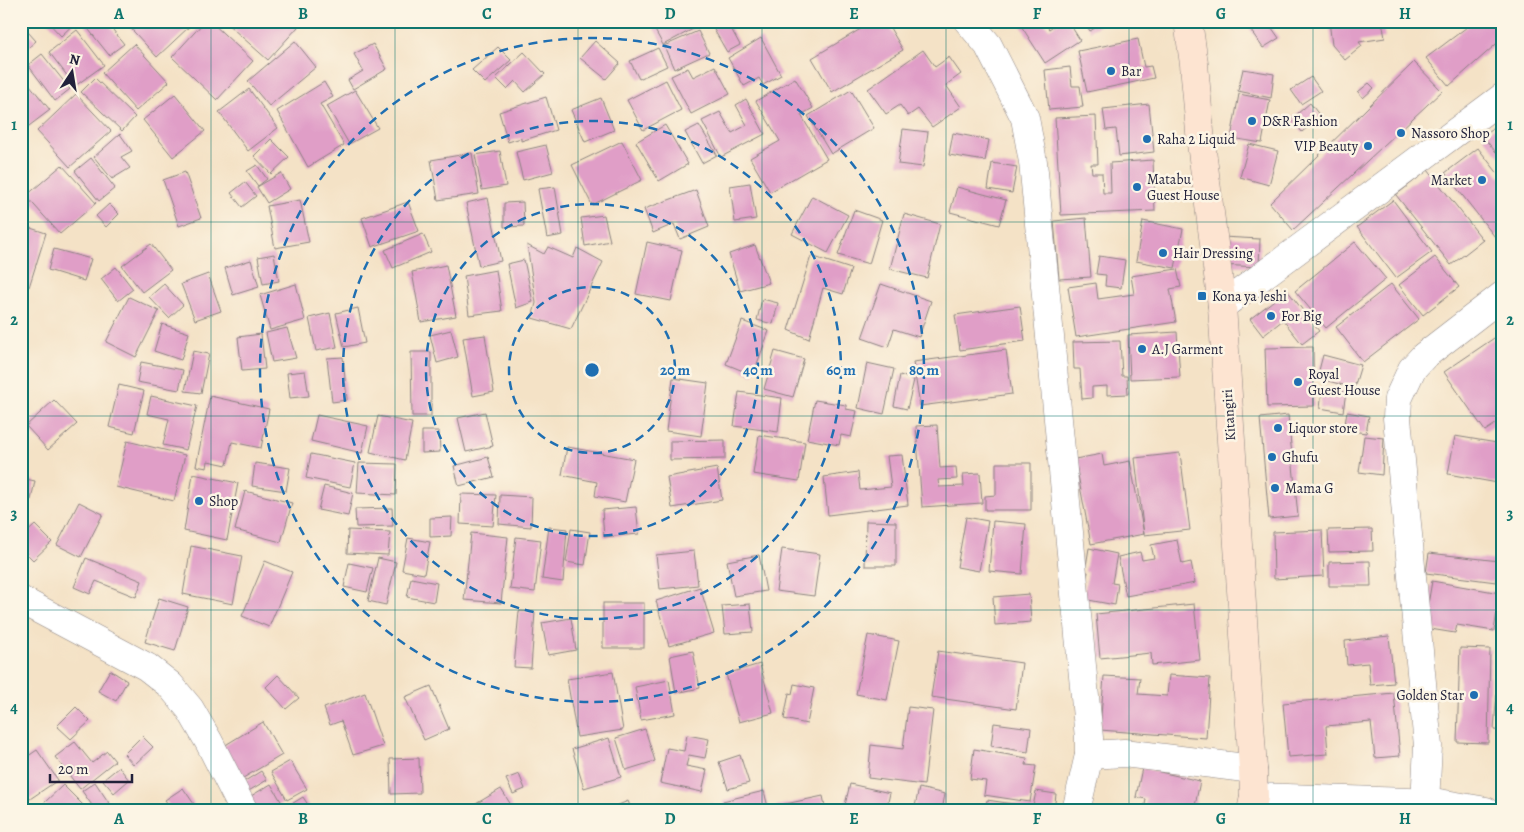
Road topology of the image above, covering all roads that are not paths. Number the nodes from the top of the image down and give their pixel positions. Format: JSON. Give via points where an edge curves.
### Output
{"nodes":[{"id":1,"x":968,"y":21,"type":"edge"},
{"id":2,"x":1188,"y":21,"type":"edge"},
{"id":3,"x":1503,"y":97,"type":"edge"},
{"id":4,"x":1503,"y":295,"type":"edge"},
{"id":5,"x":1222,"y":306,"type":"junction"},
{"id":6,"x":21,"y":600,"type":"edge"},
{"id":7,"x":1089,"y":755,"type":"junction"},
{"id":8,"x":1253,"y":769,"type":"junction"},
{"id":9,"x":1425,"y":803,"type":"junction"},
{"id":10,"x":1252,"y":804,"type":"edge"},
{"id":11,"x":244,"y":811,"type":"edge"},
{"id":12,"x":1076,"y":811,"type":"edge"},
{"id":13,"x":1486,"y":811,"type":"edge"}],
"edges":[{"from":1,"to":7,"type":"street","via":[[988,45],[1012,91],[1024,118],[1030,143],[1082,653]]},
{"from":2,"to":5,"type":"main road","name":"Kitangiri"},
{"from":3,"to":5,"type":"street"},
{"from":4,"to":9,"type":"street","via":[[1424,356],[1412,369],[1398,399],[1397,418],[1428,746]]},
{"from":5,"to":8,"type":"main road","name":"Kitangiri"},
{"from":6,"to":11,"type":"street","via":[[147,667],[170,685],[190,709]]},
{"from":7,"to":8,"type":"street","via":[[1124,753]]},
{"from":7,"to":12,"type":"street"},
{"from":8,"to":10,"type":"main road","name":"Kitangiri"},
{"from":9,"to":10,"type":"street"},
{"from":9,"to":13,"type":"street"}]}
